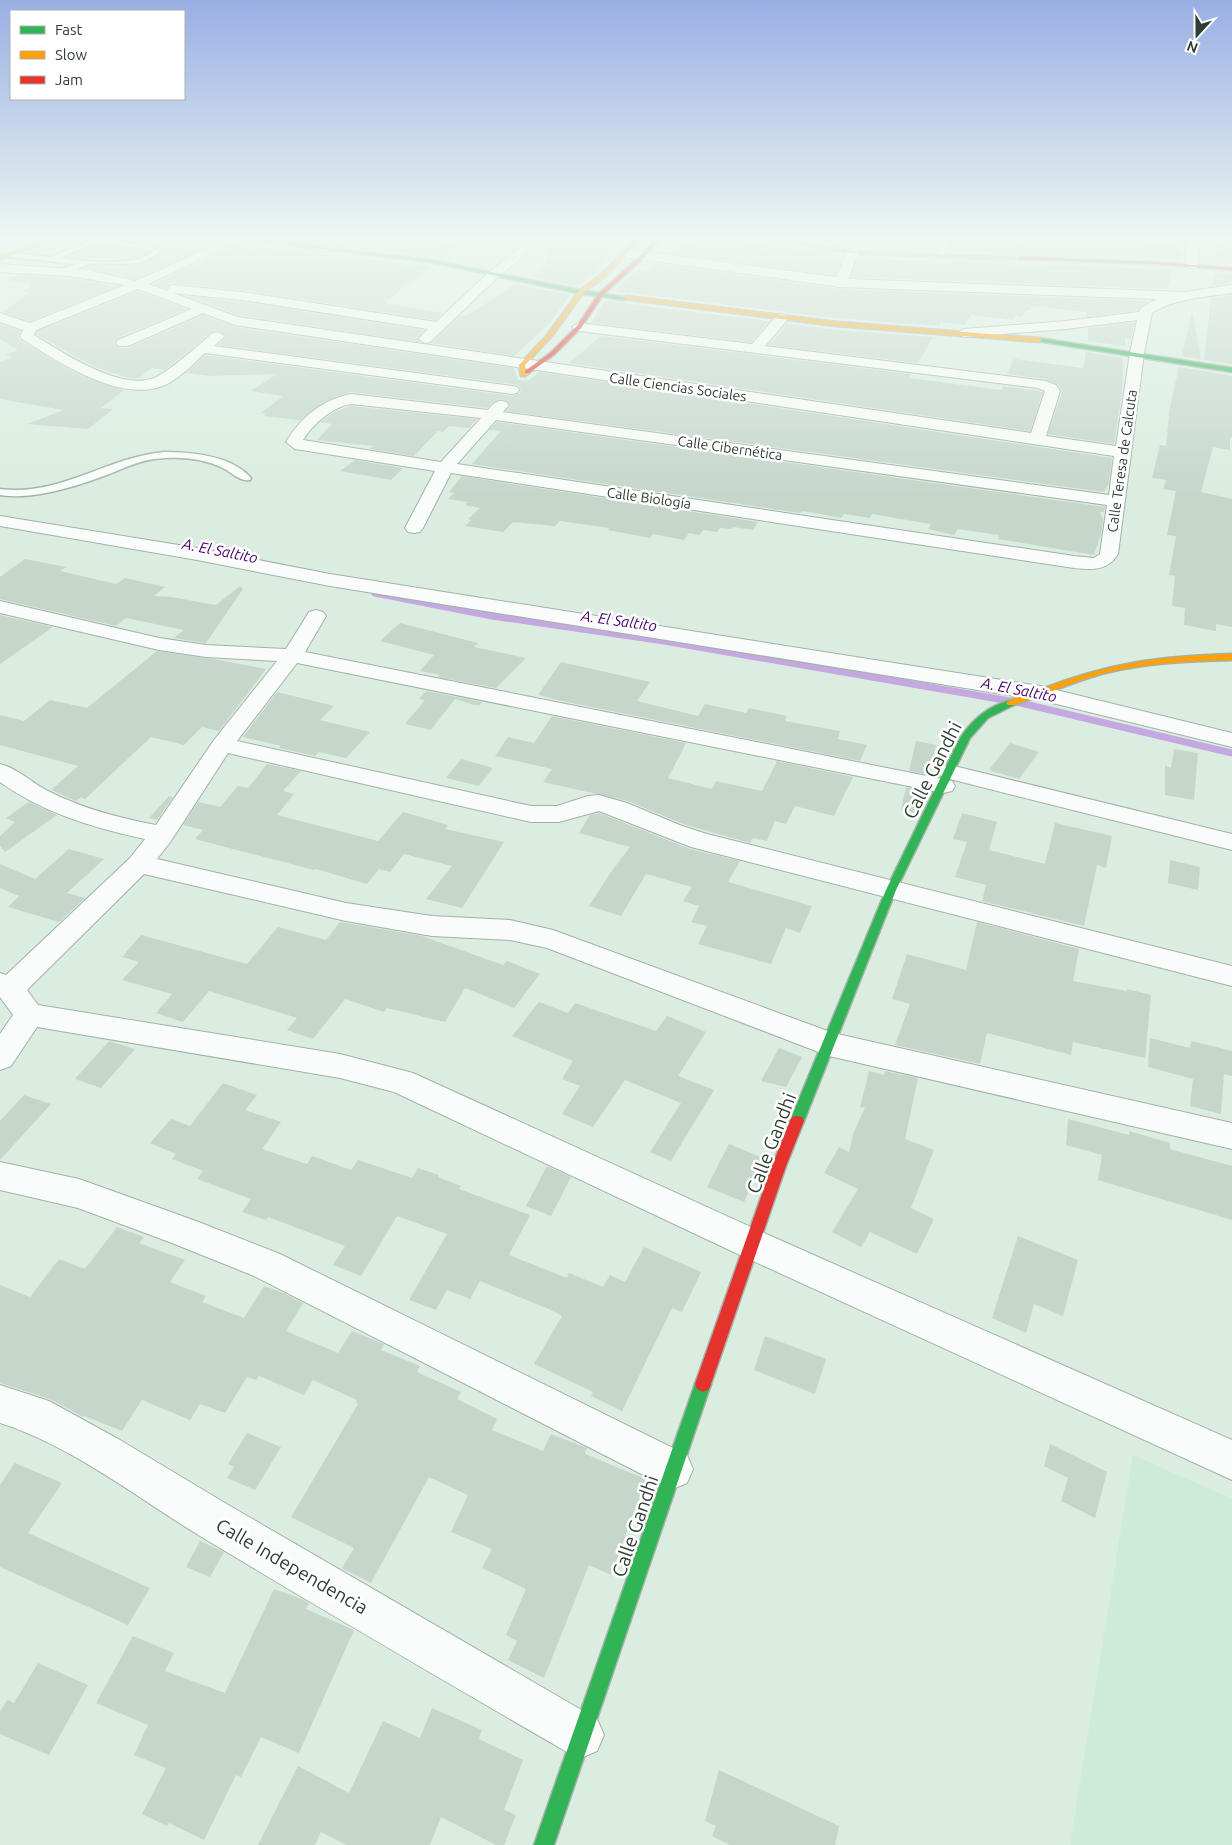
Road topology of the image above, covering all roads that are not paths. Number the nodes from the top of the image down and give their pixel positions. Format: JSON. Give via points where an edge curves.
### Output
{"nodes":[{"id":1,"x":19,"y":324,"type":"edge"},
{"id":2,"x":41,"y":324,"type":"edge"},
{"id":3,"x":167,"y":324,"type":"edge"},
{"id":4,"x":232,"y":324,"type":"edge"},
{"id":5,"x":256,"y":324,"type":"edge"},
{"id":6,"x":425,"y":324,"type":"edge"},
{"id":7,"x":558,"y":324,"type":"edge"},
{"id":8,"x":581,"y":324,"type":"edge"},
{"id":9,"x":777,"y":324,"type":"edge"},
{"id":10,"x":856,"y":324,"type":"edge"},
{"id":11,"x":1080,"y":324,"type":"edge"},
{"id":12,"x":1143,"y":324,"type":"edge"},
{"id":13,"x":438,"y":326,"type":"joint"},
{"id":14,"x":1066,"y":326,"type":"junction"},
{"id":15,"x":579,"y":327,"type":"junction"},
{"id":16,"x":30,"y":328,"type":"junction"},
{"id":17,"x":964,"y":333,"type":"junction"},
{"id":18,"x":123,"y":343,"type":"dead end"},
{"id":19,"x":1074,"y":344,"type":"junction"},
{"id":20,"x":416,"y":348,"type":"junction"},
{"id":21,"x":756,"y":348,"type":"junction"},
{"id":22,"x":204,"y":349,"type":"junction"},
{"id":23,"x":1137,"y":353,"type":"junction"},
{"id":24,"x":527,"y":369,"type":"junction"},
{"id":25,"x":1232,"y":370,"type":"edge"},
{"id":26,"x":512,"y":390,"type":"junction"},
{"id":27,"x":344,"y":399,"type":"joint"},
{"id":28,"x":494,"y":415,"type":"junction"},
{"id":29,"x":1037,"y":440,"type":"junction"},
{"id":30,"x":1124,"y":452,"type":"junction"},
{"id":31,"x":446,"y":468,"type":"junction"},
{"id":32,"x":246,"y":478,"type":"dead end"},
{"id":33,"x":0,"y":492,"type":"edge"},
{"id":34,"x":1115,"y":501,"type":"junction"},
{"id":35,"x":0,"y":521,"type":"edge"},
{"id":36,"x":414,"y":528,"type":"dead end"},
{"id":37,"x":1074,"y":562,"type":"joint"},
{"id":38,"x":0,"y":607,"type":"edge"},
{"id":39,"x":316,"y":616,"type":"dead end"},
{"id":40,"x":292,"y":656,"type":"junction"},
{"id":41,"x":1232,"y":657,"type":"edge"},
{"id":42,"x":1040,"y":693,"type":"junction"},
{"id":43,"x":1232,"y":740,"type":"edge"},
{"id":44,"x":222,"y":746,"type":"junction"},
{"id":45,"x":0,"y":771,"type":"edge"},
{"id":46,"x":946,"y":779,"type":"junction"},
{"id":47,"x":162,"y":835,"type":"junction"},
{"id":48,"x":1232,"y":842,"type":"edge"},
{"id":49,"x":139,"y":864,"type":"junction"},
{"id":50,"x":891,"y":890,"type":"junction"},
{"id":51,"x":1232,"y":976,"type":"edge"},
{"id":52,"x":5,"y":986,"type":"edge"},
{"id":53,"x":29,"y":1015,"type":"junction"},
{"id":54,"x":829,"y":1044,"type":"junction"},
{"id":55,"x":0,"y":1057,"type":"edge"},
{"id":56,"x":1232,"y":1136,"type":"edge"},
{"id":57,"x":0,"y":1176,"type":"edge"},
{"id":58,"x":752,"y":1244,"type":"junction"},
{"id":59,"x":0,"y":1404,"type":"edge"},
{"id":60,"x":1232,"y":1460,"type":"edge"},
{"id":61,"x":673,"y":1469,"type":"junction"},
{"id":62,"x":581,"y":1735,"type":"junction"},
{"id":63,"x":544,"y":1845,"type":"edge"}],
"edges":[{"from":1,"to":16,"type":"street"},
{"from":2,"to":16,"type":"street"},
{"from":3,"to":18,"type":"street"},
{"from":4,"to":22,"type":"street"},
{"from":5,"to":20,"type":"street","name":"Calle Ciencias Sociales"},
{"from":6,"to":13,"type":"street"},
{"from":7,"to":24,"type":"street"},
{"from":8,"to":15,"type":"street"},
{"from":9,"to":21,"type":"street"},
{"from":10,"to":17,"type":"street"},
{"from":11,"to":14,"type":"street"},
{"from":12,"to":23,"type":"street","name":"Calle Teresa de Calcuta"},
{"from":13,"to":20,"type":"street"},
{"from":14,"to":17,"type":"street"},
{"from":14,"to":19,"type":"street"},
{"from":15,"to":21,"type":"street"},
{"from":15,"to":24,"type":"street"},
{"from":16,"to":22,"type":"street","via":[[27,336],[82,369],[135,385],[163,380]]},
{"from":17,"to":19,"type":"street"},
{"from":19,"to":23,"type":"street"},
{"from":20,"to":24,"type":"street","name":"Calle Ciencias Sociales"},
{"from":21,"to":29,"type":"street","via":[[1047,386],[1052,394]]},
{"from":22,"to":26,"type":"street"},
{"from":23,"to":25,"type":"street"},
{"from":23,"to":30,"type":"street","name":"Calle Teresa de Calcuta"},
{"from":24,"to":26,"type":"street"},
{"from":24,"to":29,"type":"street","name":"Calle Ciencias Sociales"},
{"from":26,"to":28,"type":"street"},
{"from":27,"to":28,"type":"street","name":"Calle Cibernética"},
{"from":27,"to":31,"type":"street","name":"Calle Biología","via":[[334,402],[318,415],[294,442],[301,446]]},
{"from":28,"to":31,"type":"street"},
{"from":28,"to":34,"type":"street","name":"Calle Cibernética"},
{"from":29,"to":30,"type":"street","name":"Calle Ciencias Sociales"},
{"from":30,"to":34,"type":"street","name":"Calle Teresa de Calcuta"},
{"from":31,"to":36,"type":"street"},
{"from":31,"to":37,"type":"street","name":"Calle Biología"},
{"from":32,"to":33,"type":"lane","via":[[218,462],[198,457],[161,456],[139,460],[78,482],[37,491]]},
{"from":34,"to":37,"type":"street","name":"Calle Teresa de Calcuta","via":[[1107,558],[1098,563]]},
{"from":35,"to":42,"type":"street","via":[[330,580]]},
{"from":38,"to":40,"type":"street","via":[[206,652]]},
{"from":39,"to":40,"type":"street"},
{"from":40,"to":44,"type":"street"},
{"from":40,"to":46,"type":"street"},
{"from":41,"to":42,"type":"street","name":"Calle Gandhi","via":[[1156,661],[1104,670]]},
{"from":42,"to":43,"type":"street"},
{"from":42,"to":46,"type":"street","name":"Calle Gandhi","via":[[991,709],[974,723]]},
{"from":44,"to":47,"type":"street"},
{"from":44,"to":50,"type":"street","via":[[531,814],[560,814],[593,802],[607,804],[691,838]]},
{"from":45,"to":47,"type":"street","via":[[39,797],[73,812]]},
{"from":46,"to":48,"type":"street","via":[[1121,813]]},
{"from":46,"to":50,"type":"street","name":"Calle Gandhi"},
{"from":47,"to":49,"type":"street"},
{"from":49,"to":52,"type":"street"},
{"from":49,"to":54,"type":"street","via":[[346,912],[432,926],[510,930],[553,940]]},
{"from":50,"to":51,"type":"street"},
{"from":50,"to":54,"type":"street","name":"Calle Gandhi"},
{"from":52,"to":53,"type":"street"},
{"from":53,"to":55,"type":"street"},
{"from":53,"to":58,"type":"street","via":[[340,1066],[402,1082]]},
{"from":54,"to":56,"type":"street"},
{"from":54,"to":58,"type":"street","name":"Calle Gandhi","via":[[779,1166]]},
{"from":57,"to":61,"type":"street","via":[[79,1194],[268,1265]]},
{"from":58,"to":60,"type":"street"},
{"from":58,"to":61,"type":"street","name":"Calle Gandhi"},
{"from":59,"to":62,"type":"street","name":"Calle Independencia","via":[[35,1415],[106,1454]]},
{"from":61,"to":62,"type":"street","name":"Calle Gandhi"},
{"from":62,"to":63,"type":"street","name":"Calle Gandhi"}]}
